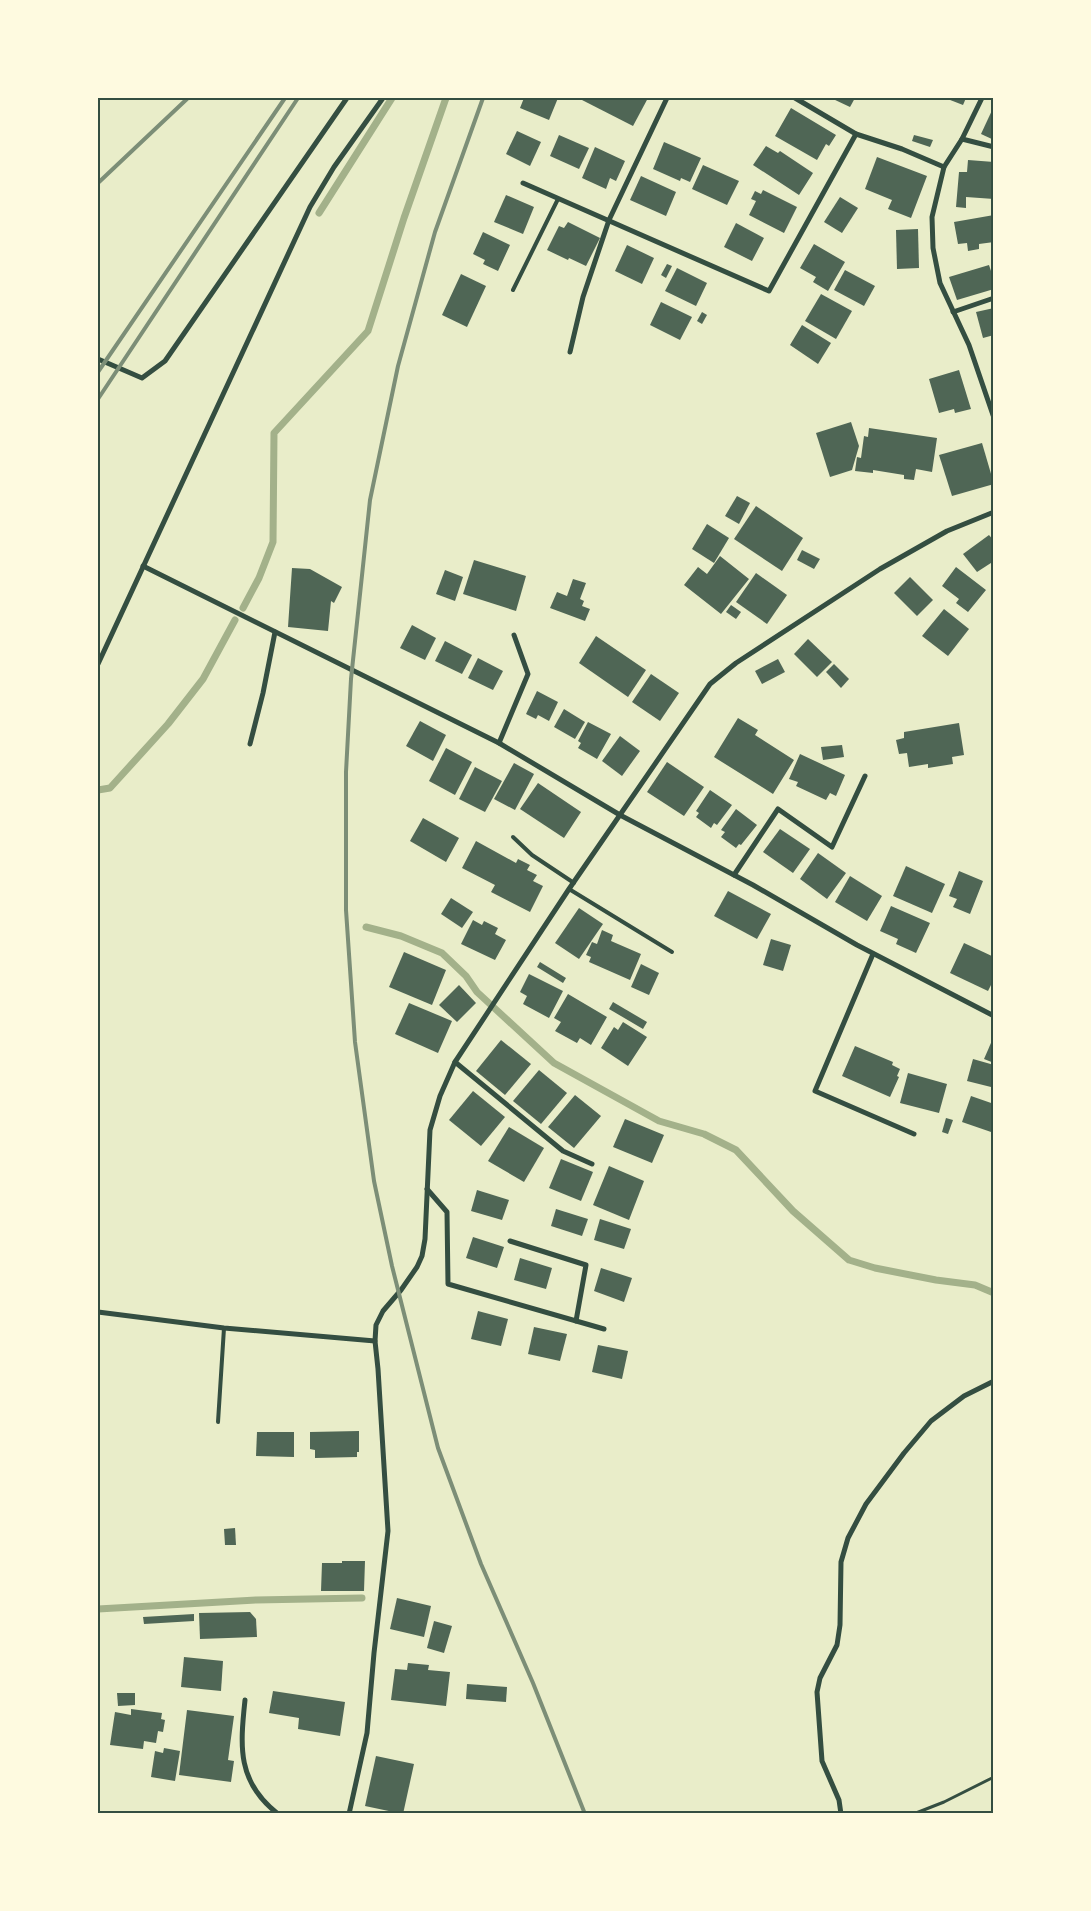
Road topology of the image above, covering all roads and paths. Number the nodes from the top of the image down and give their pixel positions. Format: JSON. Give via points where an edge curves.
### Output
{"nodes":[{"id":1,"x":347,"y":98,"type":"edge"},
{"id":2,"x":384,"y":98,"type":"edge"},
{"id":3,"x":667,"y":98,"type":"edge"},
{"id":4,"x":795,"y":98,"type":"edge"},
{"id":5,"x":982,"y":98,"type":"edge"},
{"id":6,"x":856,"y":134,"type":"junction"},
{"id":7,"x":962,"y":139,"type":"junction"},
{"id":8,"x":994,"y":147,"type":"edge"},
{"id":9,"x":944,"y":167,"type":"junction"},
{"id":10,"x":523,"y":183,"type":"dead end"},
{"id":11,"x":558,"y":199,"type":"junction"},
{"id":12,"x":609,"y":220,"type":"junction"},
{"id":13,"x":513,"y":290,"type":"dead end"},
{"id":14,"x":994,"y":298,"type":"edge"},
{"id":15,"x":953,"y":312,"type":"junction"},
{"id":16,"x":570,"y":352,"type":"dead end"},
{"id":17,"x":98,"y":359,"type":"edge"},
{"id":18,"x":994,"y":418,"type":"edge"},
{"id":19,"x":994,"y":512,"type":"edge"},
{"id":20,"x":143,"y":566,"type":"junction"},
{"id":21,"x":275,"y":632,"type":"junction"},
{"id":22,"x":514,"y":635,"type":"dead end"},
{"id":23,"x":98,"y":664,"type":"edge"},
{"id":24,"x":499,"y":743,"type":"junction"},
{"id":25,"x":250,"y":744,"type":"dead end"},
{"id":26,"x":865,"y":776,"type":"dead end"},
{"id":27,"x":620,"y":814,"type":"junction"},
{"id":28,"x":513,"y":837,"type":"dead end"},
{"id":29,"x":734,"y":875,"type":"junction"},
{"id":30,"x":574,"y":883,"type":"junction"},
{"id":31,"x":569,"y":889,"type":"junction"},
{"id":32,"x":672,"y":952,"type":"dead end"},
{"id":33,"x":873,"y":954,"type":"junction"},
{"id":34,"x":994,"y":1016,"type":"edge"},
{"id":35,"x":455,"y":1062,"type":"junction"},
{"id":36,"x":914,"y":1134,"type":"dead end"},
{"id":37,"x":592,"y":1164,"type":"dead end"},
{"id":38,"x":426,"y":1189,"type":"junction"},
{"id":39,"x":510,"y":1241,"type":"dead end"},
{"id":40,"x":98,"y":1312,"type":"edge"},
{"id":41,"x":576,"y":1321,"type":"junction"},
{"id":42,"x":224,"y":1328,"type":"junction"},
{"id":43,"x":604,"y":1329,"type":"dead end"},
{"id":44,"x":375,"y":1341,"type":"junction"},
{"id":45,"x":994,"y":1381,"type":"edge"},
{"id":46,"x":218,"y":1422,"type":"dead end"},
{"id":47,"x":245,"y":1700,"type":"dead end"},
{"id":48,"x":994,"y":1777,"type":"edge"},
{"id":49,"x":841,"y":1813,"type":"edge"},
{"id":50,"x":278,"y":1814,"type":"edge"},
{"id":51,"x":349,"y":1814,"type":"edge"}],
"edges":[{"from":1,"to":17,"type":"street","via":[[165,361],[142,378]]},
{"from":2,"to":20,"type":"street","via":[[334,167],[310,207]]},
{"from":3,"to":12,"type":"street"},
{"from":4,"to":6,"type":"street"},
{"from":5,"to":7,"type":"street"},
{"from":6,"to":9,"type":"street"},
{"from":6,"to":12,"type":"street","via":[[769,291]]},
{"from":7,"to":8,"type":"street"},
{"from":7,"to":9,"type":"street"},
{"from":9,"to":15,"type":"street","via":[[932,217],[932,248],[940,283]]},
{"from":10,"to":11,"type":"street"},
{"from":11,"to":12,"type":"street"},
{"from":11,"to":13,"type":"lane"},
{"from":12,"to":16,"type":"street"},
{"from":14,"to":15,"type":"street"},
{"from":15,"to":18,"type":"street","via":[[969,345]]},
{"from":19,"to":27,"type":"street","via":[[947,532],[880,569],[736,663],[710,684]]},
{"from":20,"to":21,"type":"street"},
{"from":20,"to":23,"type":"street"},
{"from":21,"to":24,"type":"street"},
{"from":21,"to":25,"type":"street"},
{"from":22,"to":24,"type":"street","via":[[528,674]]},
{"from":24,"to":27,"type":"street"},
{"from":26,"to":29,"type":"street","via":[[832,847],[778,809]]},
{"from":27,"to":29,"type":"street"},
{"from":27,"to":30,"type":"street"},
{"from":28,"to":30,"type":"lane"},
{"from":29,"to":33,"type":"street"},
{"from":30,"to":31,"type":"street"},
{"from":31,"to":32,"type":"lane"},
{"from":31,"to":35,"type":"street"},
{"from":33,"to":34,"type":"street"},
{"from":33,"to":36,"type":"street","via":[[815,1091]]},
{"from":35,"to":37,"type":"street","via":[[563,1151]]},
{"from":35,"to":38,"type":"street","via":[[430,1130]]},
{"from":38,"to":41,"type":"street","via":[[447,1212],[448,1284]]},
{"from":38,"to":44,"type":"street","via":[[422,1256],[417,1268],[383,1310],[376,1325]]},
{"from":39,"to":41,"type":"street","via":[[586,1265]]},
{"from":40,"to":42,"type":"street"},
{"from":41,"to":43,"type":"street"},
{"from":42,"to":44,"type":"street"},
{"from":42,"to":46,"type":"lane"},
{"from":44,"to":51,"type":"street","via":[[388,1530],[367,1733]]},
{"from":45,"to":49,"type":"street","via":[[964,1396],[930,1421],[866,1504],[848,1538],[840,1562],[837,1645],[820,1678],[817,1692],[822,1761],[839,1800]]},
{"from":47,"to":50,"type":"street","via":[[242,1726],[246,1774],[253,1788]]},
{"from":48,"to":49,"type":"path","via":[[916,1813]]}]}
